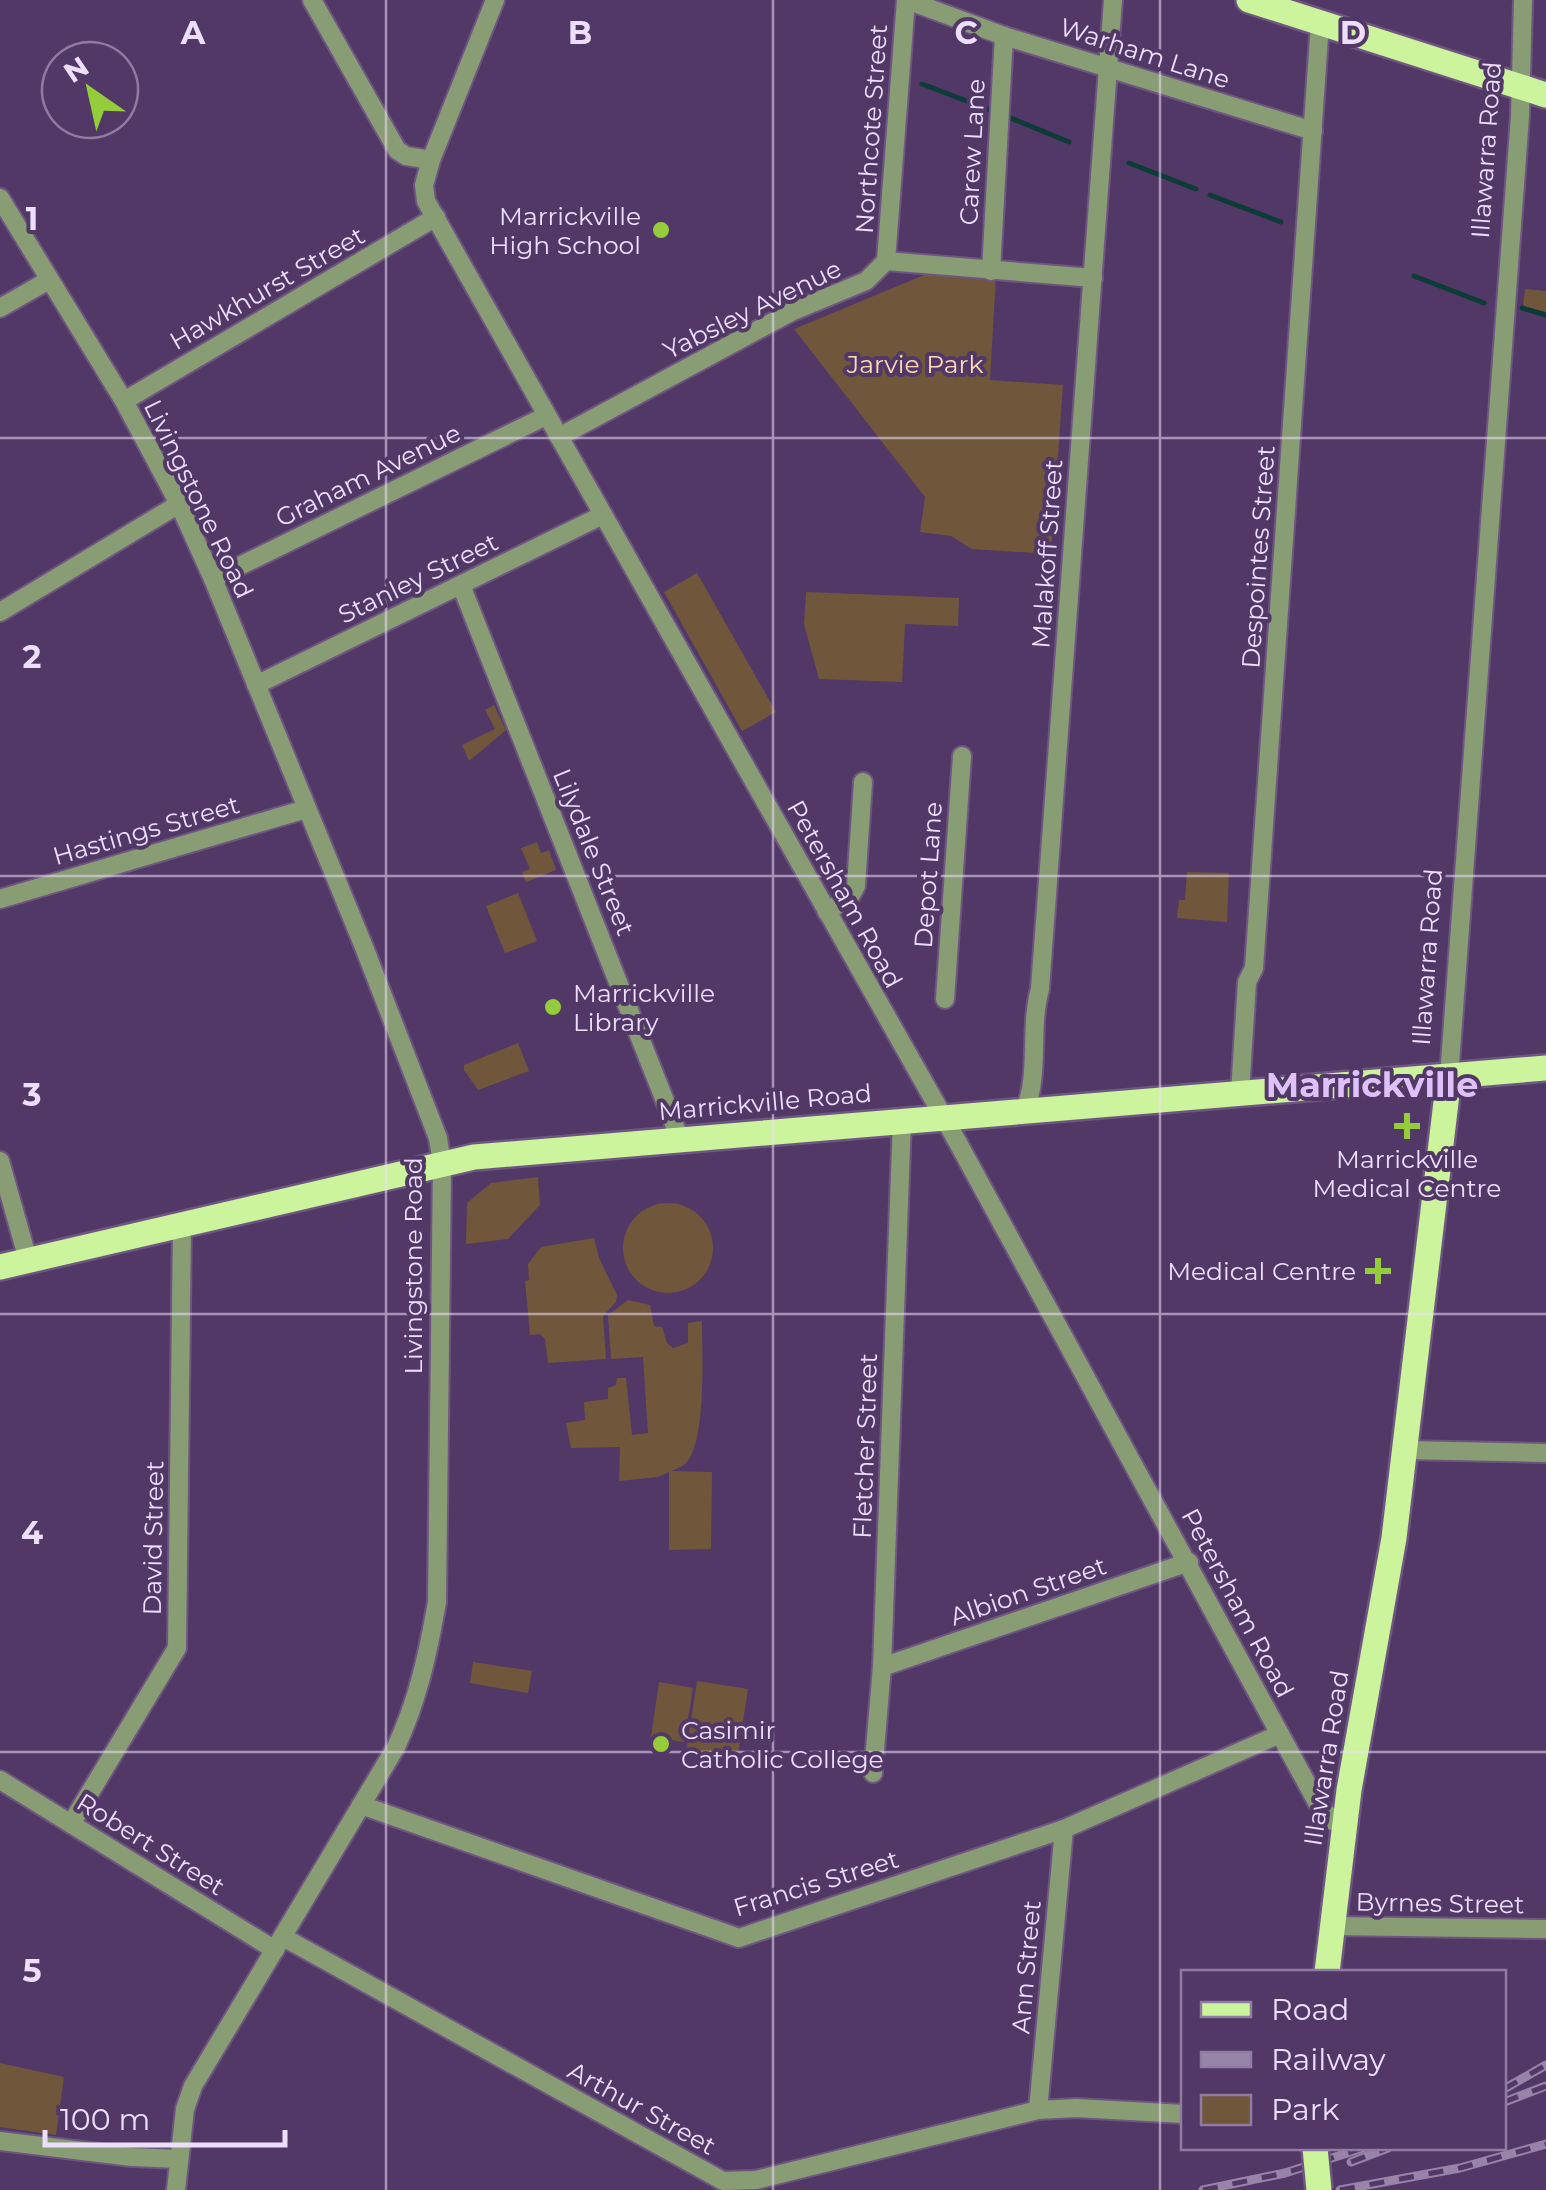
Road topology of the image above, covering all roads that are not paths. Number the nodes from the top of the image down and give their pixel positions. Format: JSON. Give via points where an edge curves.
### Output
{"nodes":[{"id":1,"x":312,"y":0,"type":"edge"},
{"id":2,"x":495,"y":0,"type":"edge"},
{"id":3,"x":906,"y":0,"type":"edge"},
{"id":4,"x":1113,"y":0,"type":"edge"},
{"id":5,"x":1249,"y":0,"type":"edge"},
{"id":6,"x":1523,"y":0,"type":"edge"},
{"id":7,"x":1320,"y":23,"type":"junction"},
{"id":8,"x":1004,"y":36,"type":"junction"},
{"id":9,"x":1108,"y":67,"type":"junction"},
{"id":10,"x":1534,"y":92,"type":"edge"},
{"id":11,"x":1313,"y":131,"type":"junction"},
{"id":12,"x":431,"y":160,"type":"junction"},
{"id":13,"x":0,"y":198,"type":"edge"},
{"id":14,"x":436,"y":217,"type":"junction"},
{"id":15,"x":886,"y":261,"type":"junction"},
{"id":16,"x":991,"y":271,"type":"junction"},
{"id":17,"x":1093,"y":278,"type":"junction"},
{"id":18,"x":49,"y":280,"type":"junction"},
{"id":19,"x":0,"y":308,"type":"edge"},
{"id":20,"x":124,"y":401,"type":"junction"},
{"id":21,"x":546,"y":416,"type":"junction"},
{"id":22,"x":559,"y":437,"type":"junction"},
{"id":23,"x":179,"y":504,"type":"junction"},
{"id":24,"x":602,"y":515,"type":"junction"},
{"id":25,"x":213,"y":579,"type":"junction"},
{"id":26,"x":461,"y":584,"type":"junction"},
{"id":27,"x":0,"y":612,"type":"edge"},
{"id":28,"x":256,"y":685,"type":"junction"},
{"id":29,"x":962,"y":756,"type":"dead end"},
{"id":30,"x":863,"y":782,"type":"dead end"},
{"id":31,"x":306,"y":809,"type":"junction"},
{"id":32,"x":0,"y":899,"type":"edge"},
{"id":33,"x":827,"y":912,"type":"junction"},
{"id":34,"x":944,"y":998,"type":"dead end"},
{"id":35,"x":1546,"y":1068,"type":"edge"},
{"id":36,"x":1448,"y":1077,"type":"junction"},
{"id":37,"x":1240,"y":1093,"type":"junction"},
{"id":38,"x":1025,"y":1110,"type":"junction"},
{"id":39,"x":942,"y":1118,"type":"junction"},
{"id":40,"x":902,"y":1120,"type":"junction"},
{"id":41,"x":680,"y":1139,"type":"junction"},
{"id":42,"x":0,"y":1161,"type":"edge"},
{"id":43,"x":442,"y":1164,"type":"junction"},
{"id":44,"x":182,"y":1224,"type":"junction"},
{"id":45,"x":28,"y":1260,"type":"junction"},
{"id":46,"x":0,"y":1267,"type":"edge"},
{"id":47,"x":1404,"y":1450,"type":"junction"},
{"id":48,"x":1546,"y":1453,"type":"edge"},
{"id":49,"x":1189,"y":1562,"type":"junction"},
{"id":50,"x":882,"y":1667,"type":"junction"},
{"id":51,"x":1280,"y":1734,"type":"junction"},
{"id":52,"x":874,"y":1773,"type":"dead end"},
{"id":53,"x":0,"y":1780,"type":"edge"},
{"id":54,"x":361,"y":1805,"type":"junction"},
{"id":55,"x":72,"y":1824,"type":"junction"},
{"id":56,"x":1064,"y":1828,"type":"junction"},
{"id":57,"x":1344,"y":1828,"type":"junction"},
{"id":58,"x":1332,"y":1926,"type":"junction"},
{"id":59,"x":1546,"y":1929,"type":"edge"},
{"id":60,"x":279,"y":1943,"type":"junction"},
{"id":61,"x":1327,"y":1970,"type":"edge"},
{"id":62,"x":1038,"y":2110,"type":"junction"},
{"id":63,"x":1181,"y":2114,"type":"edge"},
{"id":64,"x":0,"y":2141,"type":"edge"},
{"id":65,"x":1315,"y":2150,"type":"edge"},
{"id":66,"x":178,"y":2158,"type":"junction"},
{"id":67,"x":176,"y":2190,"type":"edge"},
{"id":68,"x":1319,"y":2190,"type":"edge"}],
"edges":[{"from":1,"to":12,"type":"street","via":[[397,150]]},
{"from":2,"to":12,"type":"street"},
{"from":3,"to":8,"type":"street","name":"Warham Lane"},
{"from":3,"to":15,"type":"street","name":"Northcote Street"},
{"from":4,"to":9,"type":"street","name":"Malakoff Street"},
{"from":5,"to":7,"type":"main road"},
{"from":6,"to":10,"type":"street","name":"Illawarra Road"},
{"from":7,"to":10,"type":"main road"},
{"from":7,"to":11,"type":"street","name":"Despointes Street"},
{"from":8,"to":9,"type":"street","name":"Warham Lane"},
{"from":8,"to":16,"type":"street","name":"Carew Lane"},
{"from":9,"to":11,"type":"street","name":"Warham Lane"},
{"from":9,"to":17,"type":"street","name":"Malakoff Street"},
{"from":10,"to":36,"type":"street","name":"Illawarra Road"},
{"from":11,"to":37,"type":"street","name":"Despointes Street"},
{"from":12,"to":14,"type":"street","name":"Petersham Road","via":[[424,194]]},
{"from":13,"to":18,"type":"street","name":"Livingstone Road"},
{"from":14,"to":20,"type":"street","name":"Hawkhurst Street"},
{"from":14,"to":21,"type":"street","name":"Petersham Road"},
{"from":15,"to":16,"type":"street"},
{"from":15,"to":22,"type":"street","name":"Yabsley Avenue","via":[[866,281],[791,312]]},
{"from":16,"to":17,"type":"street"},
{"from":17,"to":38,"type":"street","name":"Malakoff Street","via":[[1053,834]]},
{"from":18,"to":19,"type":"street"},
{"from":18,"to":20,"type":"street","name":"Livingstone Road"},
{"from":20,"to":23,"type":"street","name":"Livingstone Road"},
{"from":21,"to":22,"type":"street","name":"Petersham Road"},
{"from":21,"to":25,"type":"street","name":"Graham Avenue"},
{"from":22,"to":24,"type":"street","name":"Petersham Road"},
{"from":23,"to":25,"type":"street","name":"Livingstone Road"},
{"from":23,"to":27,"type":"street"},
{"from":24,"to":26,"type":"street","name":"Stanley Street"},
{"from":24,"to":33,"type":"street","name":"Petersham Road"},
{"from":25,"to":28,"type":"street","name":"Livingstone Road"},
{"from":26,"to":28,"type":"street","name":"Stanley Street"},
{"from":26,"to":41,"type":"street","name":"Lilydale Street"},
{"from":28,"to":31,"type":"street","name":"Livingstone Road"},
{"from":29,"to":34,"type":"street","name":"Depot Lane"},
{"from":30,"to":33,"type":"street","via":[[856,886]]},
{"from":31,"to":32,"type":"street","name":"Hastings Street"},
{"from":31,"to":43,"type":"street","name":"Livingstone Road","via":[[438,1138]]},
{"from":33,"to":39,"type":"street","name":"Petersham Road"},
{"from":35,"to":36,"type":"main road","name":"Marrickville Road"},
{"from":36,"to":37,"type":"main road","name":"Marrickville Road"},
{"from":36,"to":47,"type":"main road","name":"Illawarra Road"},
{"from":37,"to":38,"type":"main road","name":"Marrickville Road"},
{"from":38,"to":39,"type":"main road","name":"Marrickville Road"},
{"from":39,"to":40,"type":"main road","name":"Marrickville Road"},
{"from":39,"to":49,"type":"street","name":"Petersham Road"},
{"from":40,"to":41,"type":"main road","name":"Marrickville Road"},
{"from":40,"to":50,"type":"street","name":"Fletcher Street"},
{"from":41,"to":43,"type":"main road","name":"Marrickville Road"},
{"from":42,"to":45,"type":"street"},
{"from":43,"to":44,"type":"main road","name":"Marrickville Road"},
{"from":43,"to":54,"type":"street","name":"Livingstone Road","via":[[437,1602],[413,1710]]},
{"from":44,"to":45,"type":"main road","name":"Marrickville Road"},
{"from":44,"to":55,"type":"street","name":"David Street","via":[[176,1648]]},
{"from":45,"to":46,"type":"main road","name":"Marrickville Road"},
{"from":47,"to":48,"type":"street"},
{"from":47,"to":57,"type":"main road","name":"Illawarra Road"},
{"from":49,"to":50,"type":"street","name":"Albion Street"},
{"from":49,"to":51,"type":"street","name":"Petersham Road"},
{"from":50,"to":52,"type":"street","name":"Fletcher Street"},
{"from":51,"to":56,"type":"street","name":"Francis Street"},
{"from":51,"to":57,"type":"street","name":"Petersham Road","via":[[1318,1804]]},
{"from":53,"to":55,"type":"street","name":"Robert Street"},
{"from":54,"to":56,"type":"street","name":"Francis Street","via":[[739,1938]]},
{"from":54,"to":60,"type":"street","name":"Livingstone Road"},
{"from":55,"to":60,"type":"street","name":"Robert Street"},
{"from":56,"to":62,"type":"street","name":"Ann Street"},
{"from":57,"to":58,"type":"main road","name":"Illawarra Road"},
{"from":58,"to":59,"type":"street","name":"Byrnes Street"},
{"from":58,"to":61,"type":"main road","name":"Illawarra Road"},
{"from":60,"to":62,"type":"street","name":"Arthur Street","via":[[723,2181],[756,2180]]},
{"from":60,"to":66,"type":"street","name":"Livingstone Road","via":[[193,2086]]},
{"from":62,"to":63,"type":"street","name":"Arthur Street"},
{"from":64,"to":66,"type":"street"},
{"from":65,"to":68,"type":"main road","bridge":true},
{"from":66,"to":67,"type":"street","name":"Livingstone Road"}]}
